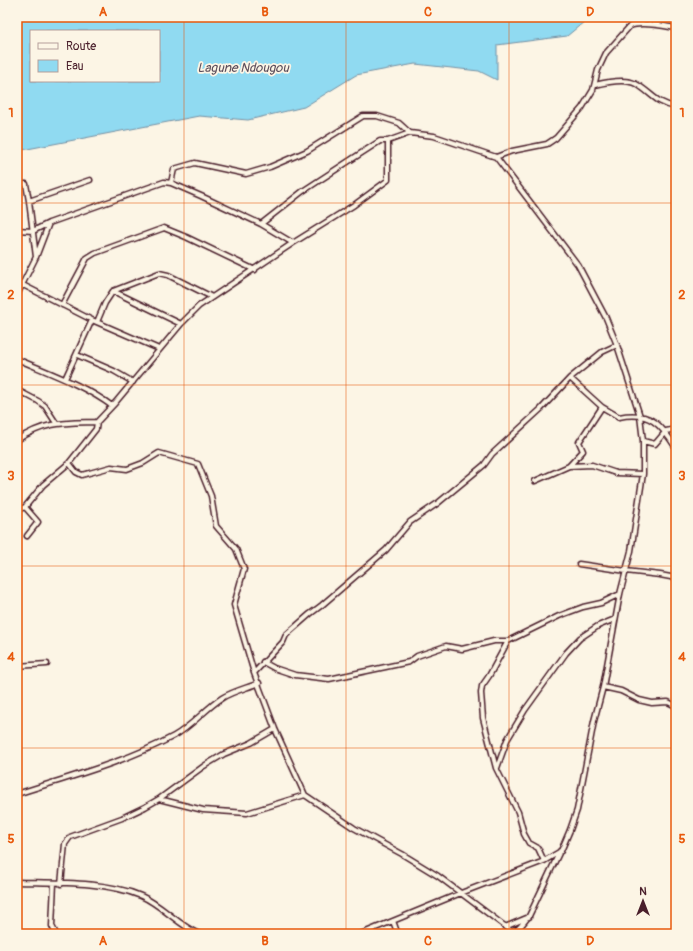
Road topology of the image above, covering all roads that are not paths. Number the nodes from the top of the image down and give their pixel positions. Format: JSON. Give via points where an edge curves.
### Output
{"nodes":[{"id":1,"x":676,"y":28,"type":"edge"},
{"id":2,"x":596,"y":85,"type":"junction"},
{"id":3,"x":676,"y":107,"type":"edge"},
{"id":4,"x":410,"y":133,"type":"junction"},
{"id":5,"x":388,"y":141,"type":"junction"},
{"id":6,"x":496,"y":157,"type":"junction"},
{"id":7,"x":90,"y":180,"type":"dead end"},
{"id":8,"x":171,"y":183,"type":"junction"},
{"id":9,"x":17,"y":184,"type":"edge"},
{"id":10,"x":29,"y":200,"type":"junction"},
{"id":11,"x":50,"y":223,"type":"junction"},
{"id":12,"x":261,"y":224,"type":"junction"},
{"id":13,"x":17,"y":230,"type":"edge"},
{"id":14,"x":33,"y":231,"type":"junction"},
{"id":15,"x":293,"y":243,"type":"junction"},
{"id":16,"x":36,"y":257,"type":"junction"},
{"id":17,"x":255,"y":270,"type":"junction"},
{"id":18,"x":19,"y":283,"type":"edge"},
{"id":19,"x":113,"y":292,"type":"junction"},
{"id":20,"x":17,"y":295,"type":"edge"},
{"id":21,"x":212,"y":297,"type":"junction"},
{"id":22,"x":62,"y":305,"type":"junction"},
{"id":23,"x":92,"y":320,"type":"junction"},
{"id":24,"x":97,"y":322,"type":"junction"},
{"id":25,"x":181,"y":324,"type":"junction"},
{"id":26,"x":617,"y":345,"type":"junction"},
{"id":27,"x":159,"y":349,"type":"junction"},
{"id":28,"x":77,"y":355,"type":"junction"},
{"id":29,"x":17,"y":359,"type":"edge"},
{"id":30,"x":570,"y":378,"type":"junction"},
{"id":31,"x":65,"y":379,"type":"junction"},
{"id":32,"x":133,"y":382,"type":"junction"},
{"id":33,"x":17,"y":390,"type":"edge"},
{"id":34,"x":112,"y":406,"type":"junction"},
{"id":35,"x":602,"y":407,"type":"junction"},
{"id":36,"x":640,"y":416,"type":"junction"},
{"id":37,"x":97,"y":422,"type":"junction"},
{"id":38,"x":56,"y":423,"type":"junction"},
{"id":39,"x":676,"y":429,"type":"edge"},
{"id":40,"x":666,"y":431,"type":"junction"},
{"id":41,"x":17,"y":440,"type":"edge"},
{"id":42,"x":643,"y":441,"type":"junction"},
{"id":43,"x":676,"y":448,"type":"edge"},
{"id":44,"x":69,"y":463,"type":"junction"},
{"id":45,"x":569,"y":466,"type":"junction"},
{"id":46,"x":643,"y":474,"type":"junction"},
{"id":47,"x":535,"y":481,"type":"dead end"},
{"id":48,"x":25,"y":507,"type":"junction"},
{"id":49,"x":17,"y":510,"type":"edge"},
{"id":50,"x":27,"y":536,"type":"dead end"},
{"id":51,"x":579,"y":564,"type":"dead end"},
{"id":52,"x":626,"y":571,"type":"junction"},
{"id":53,"x":676,"y":578,"type":"edge"},
{"id":54,"x":620,"y":594,"type":"junction"},
{"id":55,"x":616,"y":619,"type":"junction"},
{"id":56,"x":508,"y":641,"type":"junction"},
{"id":57,"x":263,"y":662,"type":"junction"},
{"id":58,"x":47,"y":664,"type":"dead end"},
{"id":59,"x":17,"y":666,"type":"edge"},
{"id":60,"x":254,"y":673,"type":"junction"},
{"id":61,"x":259,"y":683,"type":"junction"},
{"id":62,"x":603,"y":686,"type":"junction"},
{"id":63,"x":676,"y":706,"type":"edge"},
{"id":64,"x":275,"y":729,"type":"junction"},
{"id":65,"x":496,"y":768,"type":"junction"},
{"id":66,"x":17,"y":794,"type":"edge"},
{"id":67,"x":305,"y":795,"type":"junction"},
{"id":68,"x":159,"y":799,"type":"junction"},
{"id":69,"x":560,"y":851,"type":"junction"},
{"id":70,"x":544,"y":861,"type":"junction"},
{"id":71,"x":17,"y":882,"type":"edge"},
{"id":72,"x":54,"y":883,"type":"junction"},
{"id":73,"x":61,"y":884,"type":"junction"},
{"id":74,"x":461,"y":893,"type":"junction"},
{"id":75,"x":529,"y":916,"type":"junction"},
{"id":76,"x":393,"y":921,"type":"junction"},
{"id":77,"x":505,"y":927,"type":"junction"},
{"id":78,"x":56,"y":934,"type":"edge"},
{"id":79,"x":199,"y":934,"type":"edge"},
{"id":80,"x":361,"y":934,"type":"edge"},
{"id":81,"x":396,"y":934,"type":"edge"},
{"id":82,"x":514,"y":934,"type":"edge"}],
"edges":[{"from":1,"to":2,"type":"street","via":[[640,24],[630,26],[606,53],[598,70]]},
{"from":2,"to":3,"type":"street","via":[[631,82],[657,101]]},
{"from":2,"to":6,"type":"street","via":[[582,108],[556,138],[547,144]]},
{"from":4,"to":5,"type":"street"},
{"from":4,"to":6,"type":"street","via":[[434,136]]},
{"from":4,"to":8,"type":"street","via":[[399,123],[377,116],[363,116],[307,151],[270,167],[246,174],[195,163],[174,169]]},
{"from":5,"to":12,"type":"street","via":[[380,141],[346,163]]},
{"from":5,"to":15,"type":"street","via":[[388,180],[354,205]]},
{"from":6,"to":26,"type":"street","via":[[578,266],[606,318]]},
{"from":7,"to":10,"type":"street"},
{"from":8,"to":11,"type":"street","via":[[164,182]]},
{"from":8,"to":12,"type":"street"},
{"from":9,"to":10,"type":"street","via":[[26,184]]},
{"from":10,"to":14,"type":"street"},
{"from":11,"to":14,"type":"street"},
{"from":11,"to":16,"type":"street"},
{"from":12,"to":15,"type":"street"},
{"from":13,"to":14,"type":"street"},
{"from":14,"to":16,"type":"street"},
{"from":15,"to":17,"type":"street"},
{"from":16,"to":18,"type":"street"},
{"from":17,"to":21,"type":"street"},
{"from":17,"to":22,"type":"street","via":[[164,228],[87,258]]},
{"from":18,"to":20,"type":"street"},
{"from":18,"to":22,"type":"street"},
{"from":19,"to":21,"type":"street","via":[[159,273]]},
{"from":19,"to":24,"type":"street"},
{"from":19,"to":25,"type":"street"},
{"from":21,"to":25,"type":"street"},
{"from":22,"to":23,"type":"street"},
{"from":23,"to":24,"type":"street"},
{"from":23,"to":28,"type":"street"},
{"from":24,"to":27,"type":"street"},
{"from":25,"to":27,"type":"street"},
{"from":26,"to":30,"type":"street","via":[[602,352]]},
{"from":26,"to":36,"type":"street"},
{"from":27,"to":32,"type":"street"},
{"from":28,"to":31,"type":"street"},
{"from":28,"to":32,"type":"street","via":[[114,370]]},
{"from":29,"to":31,"type":"street"},
{"from":30,"to":35,"type":"street"},
{"from":30,"to":57,"type":"street","via":[[492,454],[484,465],[410,522],[386,550],[290,632]]},
{"from":31,"to":34,"type":"street"},
{"from":32,"to":34,"type":"street"},
{"from":33,"to":38,"type":"street","via":[[44,406]]},
{"from":34,"to":37,"type":"street"},
{"from":35,"to":36,"type":"street","via":[[619,417]]},
{"from":35,"to":45,"type":"street","via":[[579,442],[583,450]]},
{"from":36,"to":40,"type":"street","via":[[653,421]]},
{"from":36,"to":42,"type":"street"},
{"from":37,"to":38,"type":"street"},
{"from":37,"to":44,"type":"street","via":[[96,429]]},
{"from":38,"to":41,"type":"street","via":[[28,433]]},
{"from":39,"to":40,"type":"street"},
{"from":40,"to":42,"type":"street","via":[[655,444]]},
{"from":40,"to":43,"type":"street"},
{"from":42,"to":46,"type":"street"},
{"from":44,"to":48,"type":"street","via":[[43,485]]},
{"from":44,"to":60,"type":"street","via":[[82,475],[111,468],[127,468],[159,453],[198,464],[211,496],[216,526],[236,549],[244,569],[234,605]]},
{"from":45,"to":46,"type":"street","via":[[592,465],[616,473]]},
{"from":45,"to":47,"type":"street"},
{"from":46,"to":52,"type":"street"},
{"from":48,"to":49,"type":"street"},
{"from":48,"to":50,"type":"street","via":[[38,522]]},
{"from":51,"to":52,"type":"street"},
{"from":52,"to":53,"type":"street"},
{"from":52,"to":54,"type":"street"},
{"from":54,"to":55,"type":"street"},
{"from":54,"to":56,"type":"street","via":[[601,603],[559,616]]},
{"from":55,"to":62,"type":"street"},
{"from":55,"to":65,"type":"street","via":[[598,626],[580,638],[566,653],[525,710],[507,740]]},
{"from":56,"to":57,"type":"street","via":[[494,641],[462,649],[446,646],[417,656],[410,662],[329,679],[295,675]]},
{"from":56,"to":65,"type":"street","via":[[482,686],[481,693],[483,718]]},
{"from":57,"to":60,"type":"street"},
{"from":58,"to":59,"type":"street"},
{"from":60,"to":61,"type":"street"},
{"from":61,"to":64,"type":"street"},
{"from":61,"to":66,"type":"street","via":[[223,698],[176,735],[149,748]]},
{"from":62,"to":63,"type":"street","via":[[639,700],[652,703],[668,702]]},
{"from":62,"to":69,"type":"street","via":[[577,810]]},
{"from":64,"to":67,"type":"street"},
{"from":64,"to":68,"type":"street","via":[[204,766]]},
{"from":65,"to":70,"type":"street","via":[[518,812],[524,834],[529,843],[538,848]]},
{"from":67,"to":68,"type":"street","via":[[247,813],[203,810]]},
{"from":67,"to":74,"type":"street","via":[[354,828],[438,876]]},
{"from":68,"to":73,"type":"street","via":[[122,818],[70,837],[64,844]]},
{"from":69,"to":70,"type":"street"},
{"from":69,"to":75,"type":"street"},
{"from":70,"to":74,"type":"street"},
{"from":71,"to":72,"type":"street"},
{"from":72,"to":73,"type":"street"},
{"from":72,"to":78,"type":"street","via":[[52,926]]},
{"from":73,"to":79,"type":"street","via":[[105,886],[140,896]]},
{"from":74,"to":76,"type":"street"},
{"from":74,"to":77,"type":"street"},
{"from":75,"to":77,"type":"street"},
{"from":75,"to":82,"type":"street"},
{"from":76,"to":80,"type":"street"},
{"from":76,"to":81,"type":"street"},
{"from":77,"to":82,"type":"street"}]}
